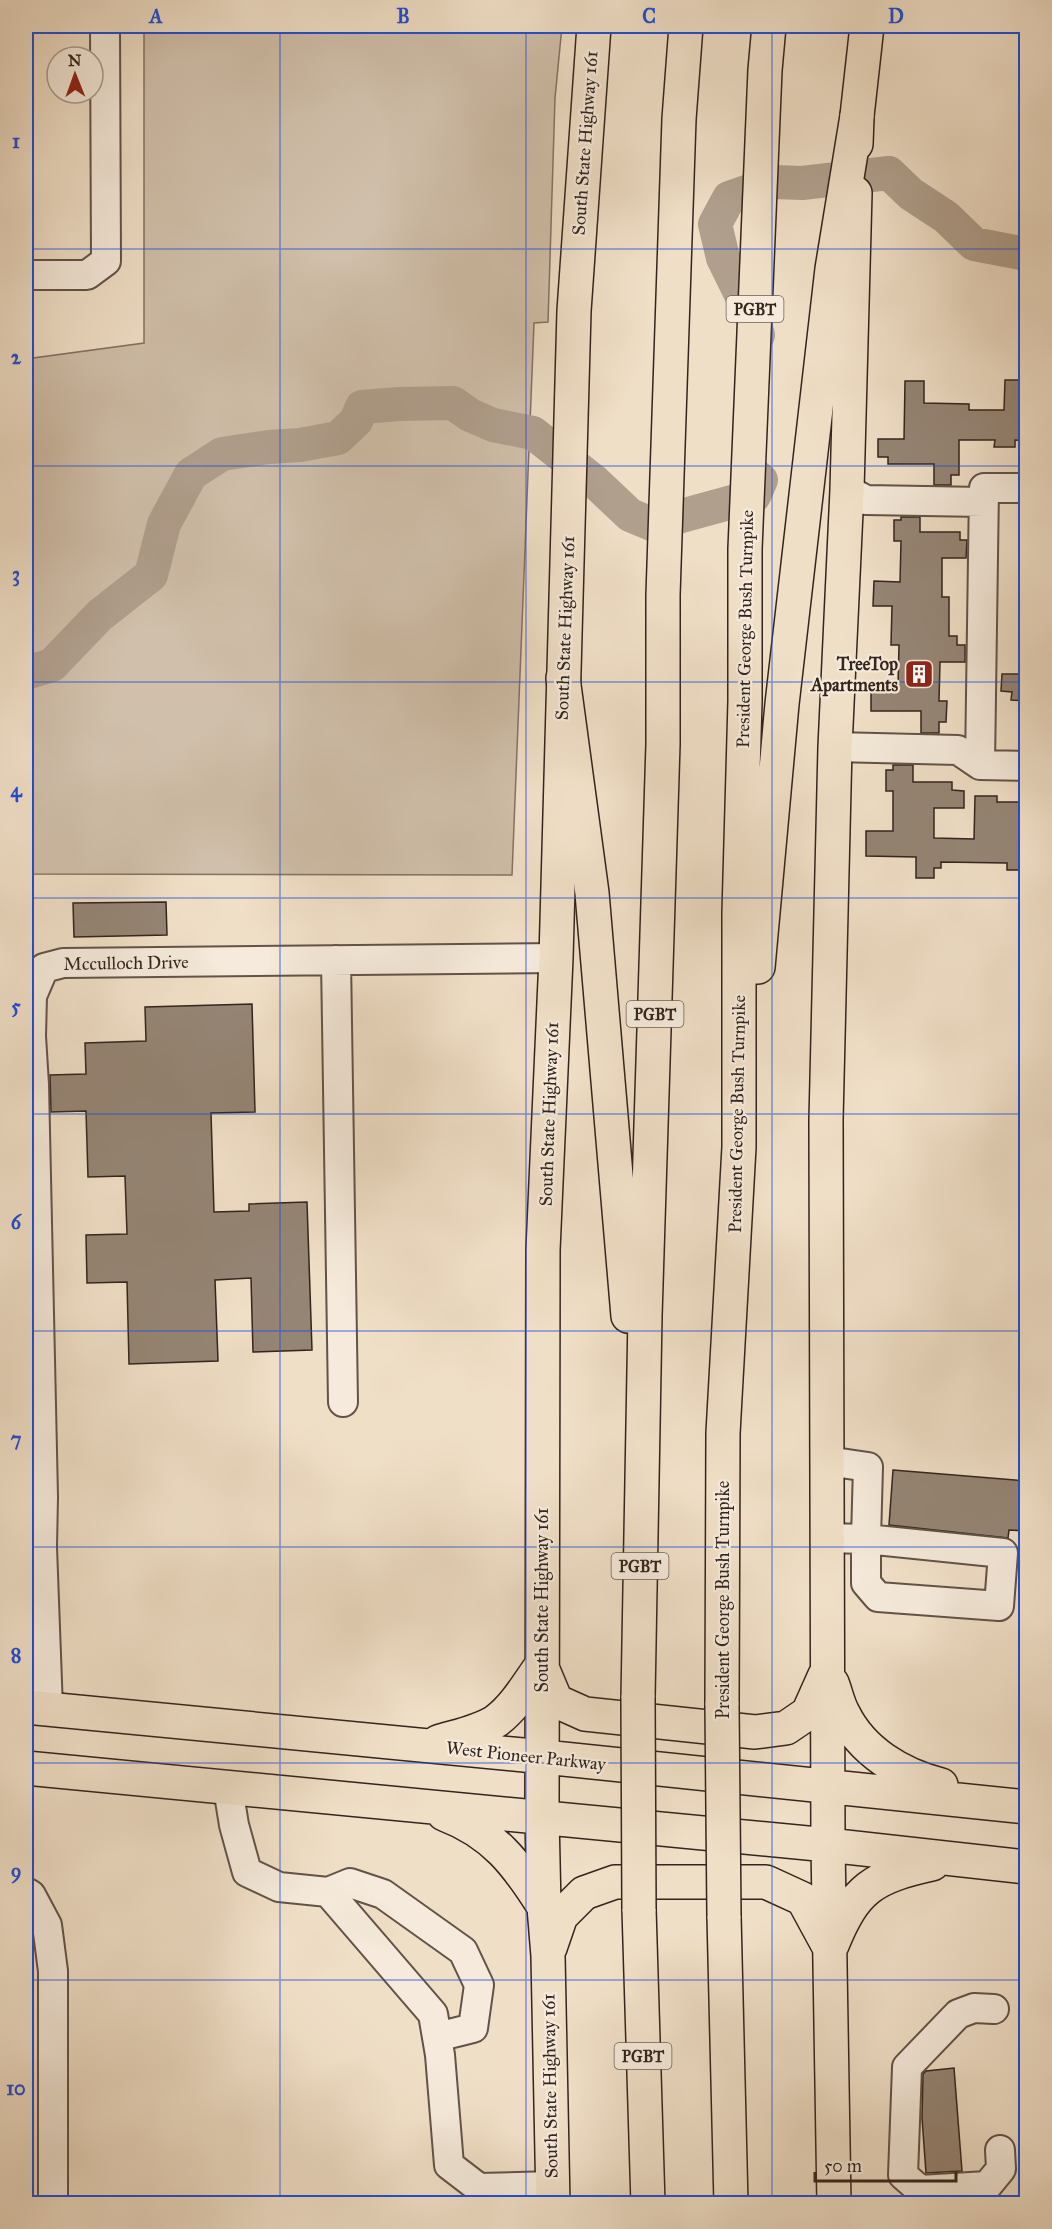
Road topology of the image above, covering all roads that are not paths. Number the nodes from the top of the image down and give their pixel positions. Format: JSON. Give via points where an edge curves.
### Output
{"nodes":[{"id":1,"x":105,"y":26,"type":"edge"},
{"id":2,"x":594,"y":26,"type":"edge"},
{"id":3,"x":686,"y":26,"type":"edge"},
{"id":4,"x":769,"y":26,"type":"edge"},
{"id":5,"x":866,"y":36,"type":"edge"},
{"id":6,"x":857,"y":116,"type":"junction"},
{"id":7,"x":26,"y":275,"type":"edge"},
{"id":8,"x":1026,"y":488,"type":"edge"},
{"id":9,"x":847,"y":490,"type":"junction"},
{"id":10,"x":983,"y":502,"type":"junction"},
{"id":11,"x":563,"y":678,"type":"junction"},
{"id":12,"x":835,"y":747,"type":"junction"},
{"id":13,"x":980,"y":765,"type":"junction"},
{"id":14,"x":1026,"y":766,"type":"edge"},
{"id":15,"x":556,"y":958,"type":"junction"},
{"id":16,"x":336,"y":960,"type":"junction"},
{"id":17,"x":739,"y":1148,"type":"junction"},
{"id":18,"x":343,"y":1402,"type":"dead end"},
{"id":19,"x":643,"y":1434,"type":"junction"},
{"id":20,"x":827,"y":1461,"type":"junction"},
{"id":21,"x":827,"y":1538,"type":"junction"},
{"id":22,"x":866,"y":1539,"type":"junction"},
{"id":23,"x":541,"y":1666,"type":"junction"},
{"id":24,"x":827,"y":1670,"type":"junction"},
{"id":25,"x":37,"y":1708,"type":"edge"},
{"id":26,"x":422,"y":1746,"type":"junction"},
{"id":27,"x":544,"y":1757,"type":"junction"},
{"id":28,"x":26,"y":1768,"type":"edge"},
{"id":29,"x":828,"y":1786,"type":"junction"},
{"id":30,"x":228,"y":1788,"type":"junction"},
{"id":31,"x":1012,"y":1805,"type":"edge"},
{"id":32,"x":426,"y":1807,"type":"junction"},
{"id":33,"x":542,"y":1817,"type":"junction"},
{"id":34,"x":828,"y":1845,"type":"junction"},
{"id":35,"x":954,"y":1859,"type":"junction"},
{"id":36,"x":1026,"y":1867,"type":"edge"},
{"id":37,"x":26,"y":1892,"type":"edge"},
{"id":38,"x":328,"y":1892,"type":"junction"},
{"id":39,"x":544,"y":1907,"type":"junction"},
{"id":40,"x":831,"y":1949,"type":"junction"},
{"id":41,"x":548,"y":1956,"type":"junction"},
{"id":42,"x":994,"y":2009,"type":"dead end"},
{"id":43,"x":437,"y":2037,"type":"junction"},
{"id":44,"x":1000,"y":2150,"type":"dead end"},
{"id":45,"x":553,"y":2195,"type":"edge"},
{"id":46,"x":54,"y":2204,"type":"edge"},
{"id":47,"x":648,"y":2204,"type":"edge"},
{"id":48,"x":731,"y":2204,"type":"edge"},
{"id":49,"x":834,"y":2204,"type":"edge"}],
"edges":[{"from":1,"to":7,"type":"lane","via":[[106,261],[87,275]]},
{"from":2,"to":11,"type":"main road","name":"South State Highway 161","via":[[574,311]]},
{"from":3,"to":19,"type":"main road","number":"PGBT","via":[[679,119],[663,594],[663,744]]},
{"from":4,"to":17,"type":"main road","name":"President George Bush Turnpike","number":"PGBT","via":[[745,549]]},
{"from":5,"to":6,"type":"main road"},
{"from":6,"to":9,"type":"main road"},
{"from":6,"to":17,"type":"main road","via":[[832,269],[782,704]]},
{"from":8,"to":10,"type":"lane","via":[[984,488]]},
{"from":9,"to":10,"type":"lane","via":[[866,500]]},
{"from":9,"to":12,"type":"main road"},
{"from":10,"to":13,"type":"lane"},
{"from":11,"to":15,"type":"main road","name":"South State Highway 161"},
{"from":11,"to":19,"type":"main road","via":[[592,893],[625,1287]]},
{"from":12,"to":13,"type":"lane","via":[[958,750]]},
{"from":12,"to":20,"type":"main road","via":[[826,1120]]},
{"from":13,"to":14,"type":"lane"},
{"from":15,"to":16,"type":"lane","name":"Mcculloch Drive"},
{"from":15,"to":23,"type":"main road","name":"South State Highway 161","via":[[543,1250]]},
{"from":16,"to":18,"type":"lane"},
{"from":16,"to":25,"type":"lane","name":"Mcculloch Drive","via":[[63,963],[44,968],[32,996],[43,1497]]},
{"from":17,"to":48,"type":"main road","name":"President George Bush Turnpike","number":"PGBT","bridge":true,"via":[[723,1433],[724,1916]]},
{"from":19,"to":47,"type":"main road","number":"PGBT","bridge":true,"via":[[639,1908]]},
{"from":20,"to":21,"type":"main road"},
{"from":20,"to":22,"type":"lane","via":[[868,1467]]},
{"from":21,"to":22,"type":"lane"},
{"from":21,"to":24,"type":"main road"},
{"from":22,"to":22,"type":"lane","via":[[1004,1553],[999,1606],[878,1597],[866,1583]]},
{"from":23,"to":24,"type":"main road","via":[[556,1701],[585,1714],[755,1732],[786,1728],[808,1713]]},
{"from":23,"to":26,"type":"main road","via":[[514,1704],[496,1721]]},
{"from":23,"to":27,"type":"main road","name":"South State Highway 161"},
{"from":24,"to":29,"type":"main road"},
{"from":24,"to":31,"type":"main road","via":[[843,1714],[861,1740],[881,1758],[921,1780]]},
{"from":25,"to":26,"type":"main road","name":"West Pioneer Parkway"},
{"from":26,"to":27,"type":"main road","name":"West Pioneer Parkway"},
{"from":27,"to":29,"type":"main road","name":"West Pioneer Parkway"},
{"from":27,"to":33,"type":"main road","name":"South State Highway 161"},
{"from":28,"to":30,"type":"main road"},
{"from":29,"to":31,"type":"main road","name":"West Pioneer Parkway"},
{"from":29,"to":34,"type":"main road"},
{"from":30,"to":32,"type":"main road"},
{"from":30,"to":38,"type":"lane","via":[[247,1872],[279,1887]]},
{"from":32,"to":33,"type":"main road"},
{"from":32,"to":39,"type":"main road","via":[[458,1819],[506,1853]]},
{"from":33,"to":34,"type":"main road"},
{"from":33,"to":39,"type":"main road","name":"South State Highway 161"},
{"from":34,"to":35,"type":"main road"},
{"from":34,"to":40,"type":"main road"},
{"from":35,"to":36,"type":"main road"},
{"from":35,"to":40,"type":"main road","via":[[878,1880],[844,1916]]},
{"from":37,"to":46,"type":"lane","via":[[47,1925],[53,1971]]},
{"from":38,"to":43,"type":"lane","via":[[433,2014]]},
{"from":38,"to":43,"type":"lane","via":[[350,1883],[383,1894],[463,1952],[479,1985],[473,2028]]},
{"from":39,"to":41,"type":"main road","name":"South State Highway 161"},
{"from":40,"to":41,"type":"main road","via":[[803,1899],[766,1882],[615,1882],[584,1893],[561,1916]]},
{"from":40,"to":49,"type":"main road"},
{"from":41,"to":45,"type":"main road","name":"South State Highway 161"},
{"from":42,"to":44,"type":"lane","via":[[974,2008],[958,2014],[907,2067],[903,2175],[920,2190],[987,2186],[1001,2169]]},
{"from":43,"to":45,"type":"lane","via":[[449,2165],[479,2188]]}]}
